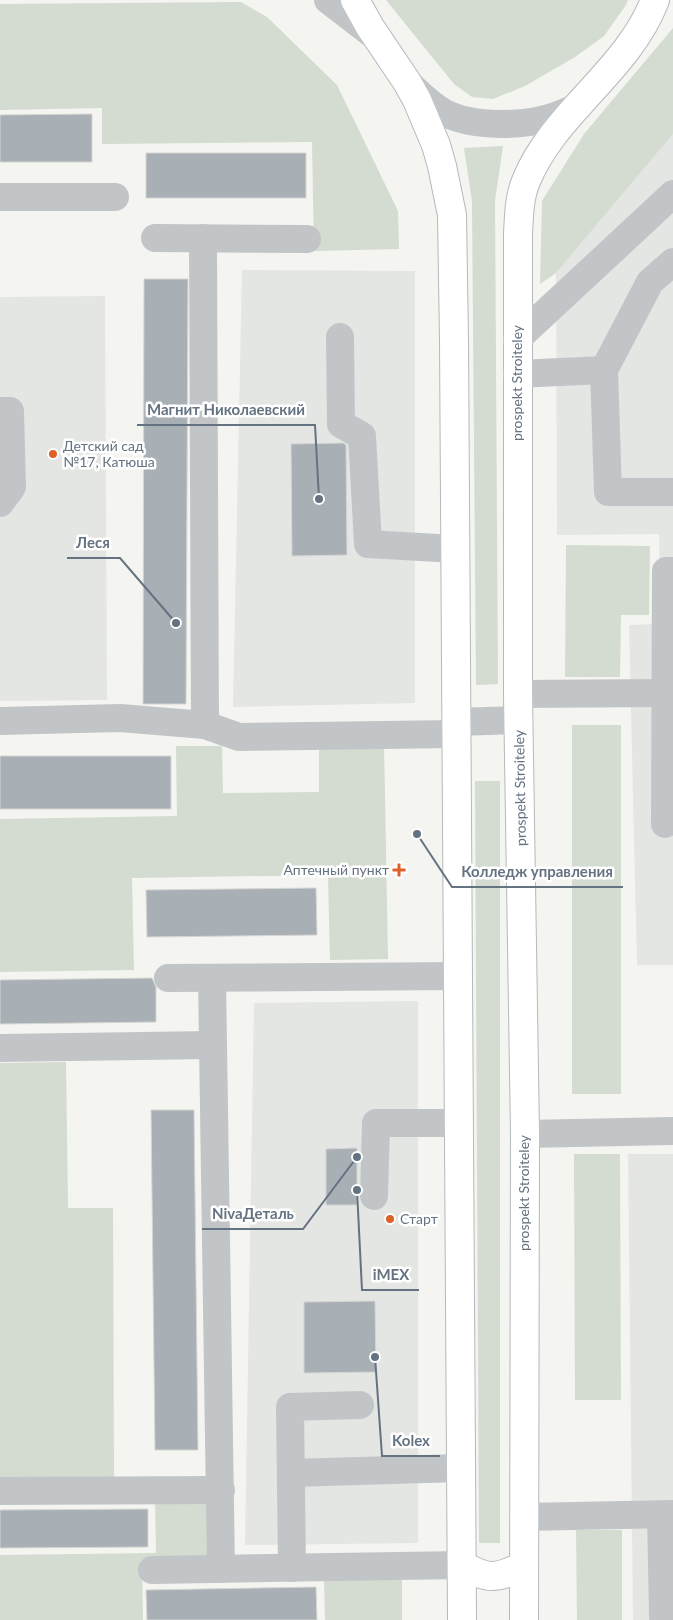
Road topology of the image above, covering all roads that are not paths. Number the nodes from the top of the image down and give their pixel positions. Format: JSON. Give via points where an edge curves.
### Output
{"nodes":[{"id":1,"x":328,"y":0,"type":"edge"},
{"id":2,"x":355,"y":0,"type":"edge"},
{"id":3,"x":658,"y":6,"type":"edge"},
{"id":4,"x":379,"y":39,"type":"junction"},
{"id":5,"x":408,"y":82,"type":"junction"},
{"id":6,"x":579,"y":106,"type":"junction"},
{"id":7,"x":673,"y":194,"type":"edge"},
{"id":8,"x":0,"y":197,"type":"edge"},
{"id":9,"x":115,"y":198,"type":"dead end"},
{"id":10,"x":155,"y":238,"type":"dead end"},
{"id":11,"x":203,"y":238,"type":"junction"},
{"id":12,"x":307,"y":239,"type":"dead end"},
{"id":13,"x":673,"y":262,"type":"edge"},
{"id":14,"x":340,"y":337,"type":"dead end"},
{"id":15,"x":517,"y":339,"type":"junction"},
{"id":16,"x":604,"y":370,"type":"junction"},
{"id":17,"x":517,"y":374,"type":"junction"},
{"id":18,"x":0,"y":411,"type":"edge"},
{"id":19,"x":673,"y":492,"type":"edge"},
{"id":20,"x":0,"y":503,"type":"edge"},
{"id":21,"x":455,"y":549,"type":"junction"},
{"id":22,"x":673,"y":571,"type":"edge"},
{"id":23,"x":665,"y":693,"type":"junction"},
{"id":24,"x":518,"y":707,"type":"junction"},
{"id":25,"x":0,"y":721,"type":"edge"},
{"id":26,"x":205,"y":725,"type":"junction"},
{"id":27,"x":456,"y":728,"type":"junction"},
{"id":28,"x":665,"y":824,"type":"dead end"},
{"id":29,"x":458,"y":976,"type":"junction"},
{"id":30,"x":168,"y":978,"type":"dead end"},
{"id":31,"x":212,"y":978,"type":"junction"},
{"id":32,"x":212,"y":1045,"type":"junction"},
{"id":33,"x":0,"y":1048,"type":"edge"},
{"id":34,"x":459,"y":1123,"type":"junction"},
{"id":35,"x":673,"y":1131,"type":"edge"},
{"id":36,"x":524,"y":1134,"type":"junction"},
{"id":37,"x":374,"y":1196,"type":"dead end"},
{"id":38,"x":360,"y":1404,"type":"dead end"},
{"id":39,"x":461,"y":1468,"type":"junction"},
{"id":40,"x":291,"y":1473,"type":"junction"},
{"id":41,"x":221,"y":1490,"type":"junction"},
{"id":42,"x":0,"y":1491,"type":"edge"},
{"id":43,"x":667,"y":1515,"type":"edge"},
{"id":44,"x":523,"y":1517,"type":"junction"},
{"id":45,"x":462,"y":1566,"type":"junction"},
{"id":46,"x":523,"y":1566,"type":"junction"},
{"id":47,"x":292,"y":1568,"type":"junction"},
{"id":48,"x":221,"y":1569,"type":"junction"},
{"id":49,"x":152,"y":1570,"type":"dead end"},
{"id":50,"x":673,"y":1617,"type":"edge"},
{"id":51,"x":462,"y":1620,"type":"edge"},
{"id":52,"x":524,"y":1620,"type":"edge"}],
"edges":[{"from":1,"to":4,"type":"street"},
{"from":2,"to":4,"type":"main road"},
{"from":3,"to":6,"type":"main road","name":"prospekt Stroiteley"},
{"from":4,"to":5,"type":"main road"},
{"from":5,"to":6,"type":"street","via":[[424,99],[444,112],[483,123],[532,121],[556,116]]},
{"from":5,"to":21,"type":"main road","via":[[436,145],[452,215]]},
{"from":6,"to":15,"type":"main road","name":"prospekt Stroiteley","via":[[538,157],[525,183],[518,234]]},
{"from":7,"to":15,"type":"street"},
{"from":8,"to":9,"type":"street"},
{"from":10,"to":11,"type":"street"},
{"from":11,"to":12,"type":"street"},
{"from":11,"to":26,"type":"street"},
{"from":13,"to":16,"type":"street","via":[[650,282]]},
{"from":14,"to":21,"type":"street","via":[[340,424],[362,436],[368,544]]},
{"from":15,"to":17,"type":"main road","name":"prospekt Stroiteley"},
{"from":16,"to":17,"type":"street"},
{"from":16,"to":19,"type":"street","via":[[608,492]]},
{"from":17,"to":24,"type":"main road","name":"prospekt Stroiteley"},
{"from":18,"to":20,"type":"street","via":[[10,411],[12,487]]},
{"from":21,"to":27,"type":"main road"},
{"from":22,"to":23,"type":"street","via":[[666,571]]},
{"from":23,"to":24,"type":"street"},
{"from":23,"to":28,"type":"street"},
{"from":24,"to":27,"type":"street"},
{"from":24,"to":36,"type":"main road","name":"prospekt Stroiteley"},
{"from":25,"to":26,"type":"street","via":[[120,718]]},
{"from":26,"to":27,"type":"street","via":[[238,737]]},
{"from":27,"to":29,"type":"main road"},
{"from":29,"to":31,"type":"street"},
{"from":29,"to":34,"type":"main road"},
{"from":30,"to":31,"type":"street"},
{"from":31,"to":32,"type":"street"},
{"from":32,"to":33,"type":"street"},
{"from":32,"to":41,"type":"street"},
{"from":34,"to":37,"type":"street","via":[[376,1122]]},
{"from":34,"to":39,"type":"main road"},
{"from":35,"to":36,"type":"street"},
{"from":36,"to":44,"type":"main road","name":"prospekt Stroiteley"},
{"from":38,"to":40,"type":"street","via":[[290,1407]]},
{"from":39,"to":40,"type":"street"},
{"from":39,"to":45,"type":"main road"},
{"from":40,"to":47,"type":"street"},
{"from":41,"to":42,"type":"street"},
{"from":41,"to":48,"type":"street"},
{"from":43,"to":44,"type":"street"},
{"from":43,"to":50,"type":"street","via":[[663,1617]]},
{"from":44,"to":46,"type":"main road","name":"prospekt Stroiteley"},
{"from":45,"to":46,"type":"main road","via":[[493,1577]]},
{"from":45,"to":47,"type":"street"},
{"from":45,"to":51,"type":"main road"},
{"from":46,"to":52,"type":"main road","name":"prospekt Stroiteley"},
{"from":47,"to":48,"type":"street"},
{"from":48,"to":49,"type":"street"}]}
